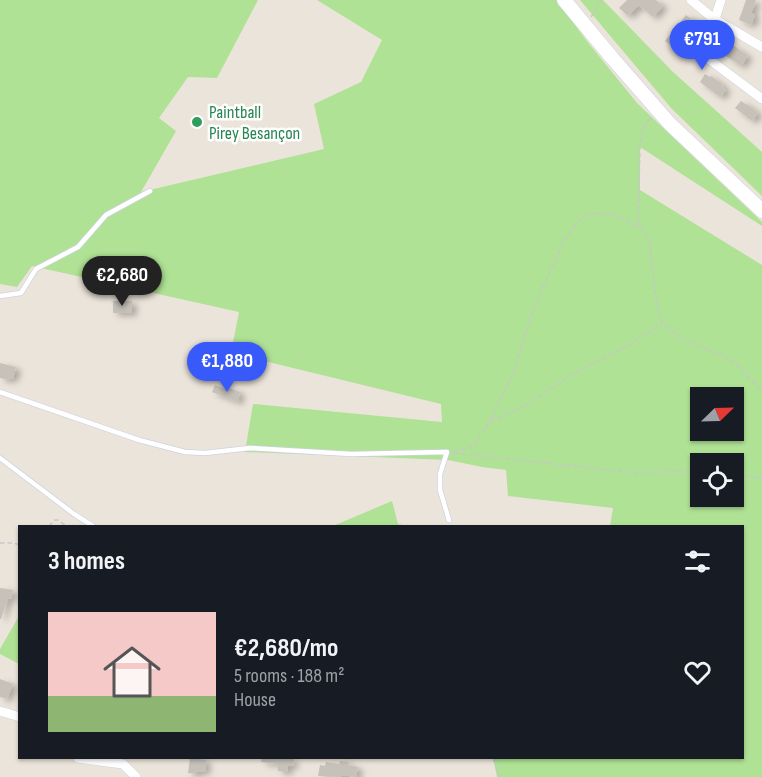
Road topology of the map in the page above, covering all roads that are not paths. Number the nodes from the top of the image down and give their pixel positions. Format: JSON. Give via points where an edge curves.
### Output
{"nodes":[{"id":1,"x":564,"y":0,"type":"edge"},
{"id":2,"x":691,"y":0,"type":"edge"},
{"id":3,"x":720,"y":0,"type":"edge"},
{"id":4,"x":714,"y":19,"type":"junction"},
{"id":5,"x":762,"y":47,"type":"edge"},
{"id":6,"x":762,"y":99,"type":"edge"},
{"id":7,"x":150,"y":191,"type":"dead end"},
{"id":8,"x":762,"y":211,"type":"edge"},
{"id":9,"x":0,"y":297,"type":"edge"},
{"id":10,"x":0,"y":392,"type":"edge"},
{"id":11,"x":0,"y":458,"type":"edge"},
{"id":12,"x":449,"y":520,"type":"dead end"},
{"id":13,"x":91,"y":525,"type":"edge"},
{"id":14,"x":0,"y":711,"type":"edge"},
{"id":15,"x":18,"y":716,"type":"edge"},
{"id":16,"x":86,"y":759,"type":"edge"},
{"id":17,"x":135,"y":777,"type":"edge"}],
"edges":[{"from":1,"to":8,"type":"main road","via":[[669,123]]},
{"from":2,"to":4,"type":"street"},
{"from":3,"to":4,"type":"street"},
{"from":4,"to":5,"type":"street"},
{"from":4,"to":6,"type":"street","via":[[701,51]]},
{"from":7,"to":9,"type":"lane","via":[[106,215],[78,246],[36,268],[21,293]]},
{"from":10,"to":12,"type":"lane","via":[[185,452],[250,448],[351,454],[447,452],[440,490]]},
{"from":11,"to":13,"type":"lane"},
{"from":14,"to":15,"type":"street"},
{"from":16,"to":17,"type":"street","via":[[123,764]]}]}
